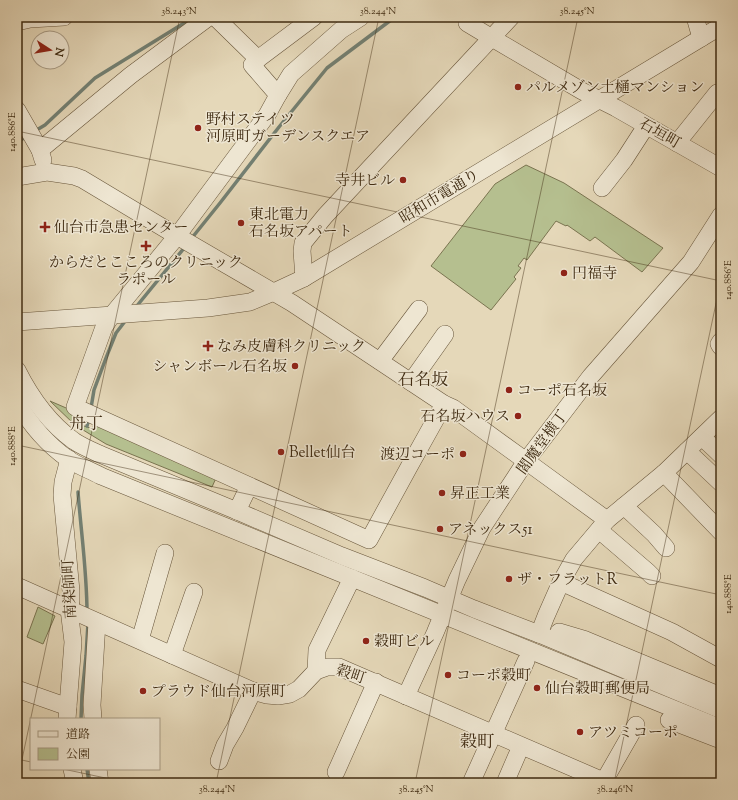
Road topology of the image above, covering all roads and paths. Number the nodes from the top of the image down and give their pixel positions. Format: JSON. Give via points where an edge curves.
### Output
{"nodes":[{"id":1,"x":64,"y":17,"type":"edge"},
{"id":2,"x":209,"y":17,"type":"edge"},
{"id":3,"x":215,"y":17,"type":"edge"},
{"id":4,"x":314,"y":17,"type":"edge"},
{"id":5,"x":361,"y":17,"type":"edge"},
{"id":6,"x":511,"y":17,"type":"edge"},
{"id":7,"x":695,"y":17,"type":"edge"},
{"id":8,"x":17,"y":22,"type":"edge"},
{"id":9,"x":467,"y":22,"type":"dead end"},
{"id":10,"x":721,"y":26,"type":"edge"},
{"id":11,"x":492,"y":38,"type":"junction"},
{"id":12,"x":701,"y":38,"type":"junction"},
{"id":13,"x":258,"y":59,"type":"junction"},
{"id":14,"x":717,"y":93,"type":"dead end"},
{"id":15,"x":278,"y":94,"type":"junction"},
{"id":16,"x":600,"y":99,"type":"junction"},
{"id":17,"x":21,"y":121,"type":"edge"},
{"id":18,"x":646,"y":126,"type":"junction"},
{"id":19,"x":677,"y":143,"type":"junction"},
{"id":20,"x":38,"y":147,"type":"junction"},
{"id":21,"x":721,"y":168,"type":"edge"},
{"id":22,"x":19,"y":171,"type":"edge"},
{"id":23,"x":47,"y":172,"type":"junction"},
{"id":24,"x":602,"y":188,"type":"dead end"},
{"id":25,"x":721,"y":216,"type":"edge"},
{"id":26,"x":180,"y":238,"type":"junction"},
{"id":27,"x":304,"y":278,"type":"junction"},
{"id":28,"x":274,"y":292,"type":"junction"},
{"id":29,"x":419,"y":309,"type":"dead end"},
{"id":30,"x":117,"y":314,"type":"junction"},
{"id":31,"x":17,"y":322,"type":"edge"},
{"id":32,"x":445,"y":334,"type":"dead end"},
{"id":33,"x":721,"y":341,"type":"edge"},
{"id":34,"x":721,"y":346,"type":"edge"},
{"id":35,"x":380,"y":361,"type":"junction"},
{"id":36,"x":17,"y":370,"type":"edge"},
{"id":37,"x":411,"y":382,"type":"junction"},
{"id":38,"x":17,"y":402,"type":"edge"},
{"id":39,"x":444,"y":404,"type":"junction"},
{"id":40,"x":721,"y":418,"type":"edge"},
{"id":41,"x":702,"y":437,"type":"junction"},
{"id":42,"x":686,"y":451,"type":"junction"},
{"id":43,"x":721,"y":455,"type":"edge"},
{"id":44,"x":69,"y":459,"type":"junction"},
{"id":45,"x":526,"y":461,"type":"junction"},
{"id":46,"x":664,"y":473,"type":"junction"},
{"id":47,"x":721,"y":483,"type":"edge"},
{"id":48,"x":249,"y":486,"type":"junction"},
{"id":49,"x":624,"y":506,"type":"junction"},
{"id":50,"x":237,"y":511,"type":"junction"},
{"id":51,"x":603,"y":525,"type":"junction"},
{"id":52,"x":721,"y":532,"type":"edge"},
{"id":53,"x":666,"y":548,"type":"dead end"},
{"id":54,"x":165,"y":553,"type":"dead end"},
{"id":55,"x":652,"y":576,"type":"dead end"},
{"id":56,"x":352,"y":578,"type":"junction"},
{"id":57,"x":561,"y":582,"type":"junction"},
{"id":58,"x":17,"y":586,"type":"edge"},
{"id":59,"x":194,"y":592,"type":"dead end"},
{"id":60,"x":449,"y":599,"type":"junction"},
{"id":61,"x":72,"y":610,"type":"junction"},
{"id":62,"x":443,"y":615,"type":"junction"},
{"id":63,"x":95,"y":621,"type":"junction"},
{"id":64,"x":540,"y":630,"type":"junction"},
{"id":65,"x":140,"y":640,"type":"junction"},
{"id":66,"x":525,"y":654,"type":"junction"},
{"id":67,"x":172,"y":655,"type":"junction"},
{"id":68,"x":721,"y":659,"type":"edge"},
{"id":69,"x":316,"y":671,"type":"junction"},
{"id":70,"x":376,"y":682,"type":"junction"},
{"id":71,"x":17,"y":688,"type":"edge"},
{"id":72,"x":253,"y":691,"type":"junction"},
{"id":73,"x":406,"y":696,"type":"junction"},
{"id":74,"x":721,"y":696,"type":"edge"},
{"id":75,"x":721,"y":710,"type":"edge"},
{"id":76,"x":67,"y":713,"type":"edge"},
{"id":77,"x":93,"y":718,"type":"edge"},
{"id":78,"x":636,"y":725,"type":"dead end"},
{"id":79,"x":721,"y":728,"type":"edge"},
{"id":80,"x":493,"y":733,"type":"junction"},
{"id":81,"x":721,"y":740,"type":"edge"},
{"id":82,"x":522,"y":746,"type":"junction"},
{"id":83,"x":219,"y":761,"type":"dead end"},
{"id":84,"x":72,"y":770,"type":"edge"},
{"id":85,"x":98,"y":770,"type":"edge"},
{"id":86,"x":336,"y":772,"type":"dead end"},
{"id":87,"x":606,"y":782,"type":"edge"},
{"id":88,"x":75,"y":783,"type":"edge"},
{"id":89,"x":100,"y":783,"type":"edge"},
{"id":90,"x":471,"y":783,"type":"edge"},
{"id":91,"x":505,"y":783,"type":"edge"}],
"edges":[{"from":1,"to":8,"type":"street"},
{"from":2,"to":20,"type":"street"},
{"from":3,"to":13,"type":"street"},
{"from":4,"to":13,"type":"street"},
{"from":5,"to":15,"type":"street","via":[[341,30],[291,74]]},
{"from":6,"to":11,"type":"street"},
{"from":7,"to":12,"type":"street"},
{"from":9,"to":11,"type":"street","name":"石垣町"},
{"from":10,"to":12,"type":"street","name":"昭和市電通り"},
{"from":11,"to":16,"type":"street","name":"石垣町"},
{"from":11,"to":27,"type":"street","via":[[325,216],[303,243]]},
{"from":12,"to":16,"type":"street","name":"昭和市電通り"},
{"from":13,"to":15,"type":"street","via":[[252,65]]},
{"from":14,"to":19,"type":"street"},
{"from":15,"to":26,"type":"street","via":[[267,115]]},
{"from":16,"to":18,"type":"street","name":"石垣町"},
{"from":16,"to":27,"type":"street","name":"昭和市電通り"},
{"from":17,"to":20,"type":"street"},
{"from":18,"to":19,"type":"street","name":"石垣町"},
{"from":18,"to":24,"type":"street"},
{"from":19,"to":21,"type":"street","name":"石垣町"},
{"from":20,"to":23,"type":"street"},
{"from":22,"to":23,"type":"street"},
{"from":23,"to":26,"type":"street","via":[[82,179]]},
{"from":25,"to":45,"type":"street","name":"閻魔堂横丁","via":[[691,262],[591,376]]},
{"from":26,"to":28,"type":"street"},
{"from":26,"to":30,"type":"street"},
{"from":27,"to":28,"type":"street","name":"昭和市電通り"},
{"from":28,"to":30,"type":"street","name":"昭和市電通り","via":[[250,302],[208,308]]},
{"from":28,"to":35,"type":"street"},
{"from":29,"to":35,"type":"street"},
{"from":30,"to":31,"type":"street"},
{"from":30,"to":48,"type":"street","via":[[104,327],[75,407]]},
{"from":32,"to":37,"type":"street"},
{"from":33,"to":34,"type":"street"},
{"from":35,"to":37,"type":"street"},
{"from":36,"to":50,"type":"street","via":[[46,416],[75,441],[102,455]]},
{"from":37,"to":39,"type":"street"},
{"from":38,"to":44,"type":"street","via":[[32,424],[53,447]]},
{"from":39,"to":45,"type":"street"},
{"from":39,"to":48,"type":"street","via":[[370,540]]},
{"from":40,"to":41,"type":"street"},
{"from":41,"to":42,"type":"street"},
{"from":41,"to":43,"type":"street"},
{"from":42,"to":46,"type":"street"},
{"from":42,"to":47,"type":"street"},
{"from":44,"to":56,"type":"street","via":[[122,485]]},
{"from":44,"to":61,"type":"street","name":"南染師町","via":[[62,495]]},
{"from":45,"to":51,"type":"street"},
{"from":45,"to":60,"type":"street","name":"閻魔堂横丁","via":[[482,528]]},
{"from":46,"to":49,"type":"street"},
{"from":46,"to":52,"type":"street"},
{"from":48,"to":50,"type":"street"},
{"from":49,"to":51,"type":"street"},
{"from":49,"to":53,"type":"street"},
{"from":50,"to":60,"type":"street"},
{"from":51,"to":55,"type":"street"},
{"from":51,"to":57,"type":"street","via":[[574,559]]},
{"from":54,"to":65,"type":"street"},
{"from":56,"to":62,"type":"street"},
{"from":56,"to":69,"type":"street","via":[[317,650]]},
{"from":57,"to":64,"type":"street"},
{"from":57,"to":68,"type":"street","via":[[672,632]]},
{"from":58,"to":61,"type":"street","name":"穀町"},
{"from":59,"to":67,"type":"street"},
{"from":60,"to":62,"type":"street","name":"閻魔堂横丁"},
{"from":60,"to":64,"type":"street","via":[[497,618]]},
{"from":61,"to":63,"type":"street","name":"穀町"},
{"from":61,"to":76,"type":"street","name":"南染師町","via":[[73,642]]},
{"from":62,"to":66,"type":"street"},
{"from":62,"to":73,"type":"street","name":"閻魔堂横丁"},
{"from":63,"to":65,"type":"street","name":"穀町"},
{"from":63,"to":77,"type":"street"},
{"from":64,"to":74,"type":"street","via":[[586,640]]},
{"from":64,"to":75,"type":"street"},
{"from":65,"to":67,"type":"street","name":"穀町"},
{"from":66,"to":79,"type":"street"},
{"from":66,"to":80,"type":"street"},
{"from":66,"to":81,"type":"street","via":[[536,666]]},
{"from":67,"to":72,"type":"street","name":"穀町"},
{"from":69,"to":70,"type":"street","name":"穀町","via":[[327,667],[339,667]]},
{"from":69,"to":72,"type":"street","name":"穀町","via":[[299,689],[290,694],[278,696]]},
{"from":70,"to":73,"type":"street","name":"穀町"},
{"from":70,"to":86,"type":"street"},
{"from":71,"to":76,"type":"street"},
{"from":72,"to":83,"type":"street"},
{"from":73,"to":80,"type":"street","name":"穀町"},
{"from":78,"to":87,"type":"street"},
{"from":80,"to":82,"type":"street","name":"穀町"},
{"from":80,"to":90,"type":"street"},
{"from":82,"to":87,"type":"street","name":"穀町"},
{"from":82,"to":91,"type":"street"},
{"from":84,"to":88,"type":"street"},
{"from":85,"to":89,"type":"street"}]}
